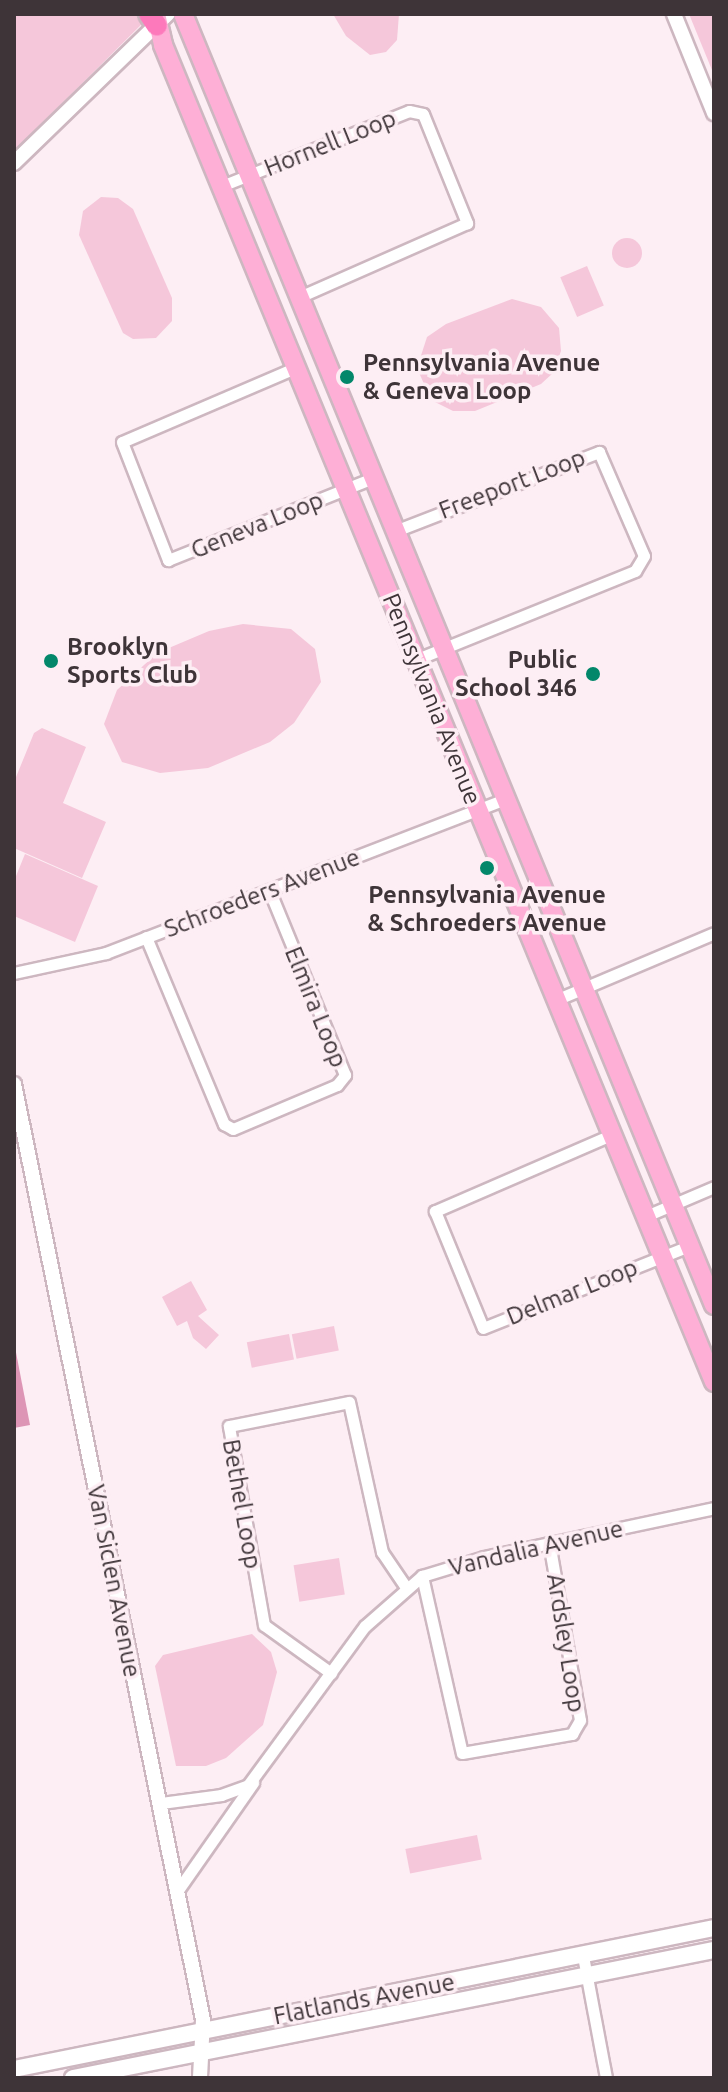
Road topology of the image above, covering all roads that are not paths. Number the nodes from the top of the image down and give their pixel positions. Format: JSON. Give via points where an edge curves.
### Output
{"nodes":[{"id":1,"x":183,"y":14,"type":"edge"},
{"id":2,"x":674,"y":14,"type":"edge"},
{"id":3,"x":157,"y":17,"type":"edge"},
{"id":4,"x":714,"y":113,"type":"edge"},
{"id":5,"x":14,"y":163,"type":"edge"},
{"id":6,"x":249,"y":175,"type":"junction"},
{"id":7,"x":224,"y":185,"type":"junction"},
{"id":8,"x":299,"y":297,"type":"junction"},
{"id":9,"x":297,"y":367,"type":"junction"},
{"id":10,"x":373,"y":478,"type":"junction"},
{"id":11,"x":347,"y":489,"type":"junction"},
{"id":12,"x":395,"y":531,"type":"junction"},
{"id":13,"x":443,"y":648,"type":"junction"},
{"id":14,"x":417,"y":659,"type":"junction"},
{"id":15,"x":506,"y":799,"type":"junction"},
{"id":16,"x":477,"y":811,"type":"junction"},
{"id":17,"x":269,"y":890,"type":"junction"},
{"id":18,"x":714,"y":933,"type":"edge"},
{"id":19,"x":146,"y":937,"type":"junction"},
{"id":20,"x":14,"y":973,"type":"edge"},
{"id":21,"x":583,"y":986,"type":"junction"},
{"id":22,"x":558,"y":999,"type":"junction"},
{"id":23,"x":14,"y":1084,"type":"edge"},
{"id":24,"x":611,"y":1135,"type":"junction"},
{"id":25,"x":714,"y":1187,"type":"edge"},
{"id":26,"x":672,"y":1205,"type":"junction"},
{"id":27,"x":646,"y":1216,"type":"junction"},
{"id":28,"x":689,"y":1246,"type":"junction"},
{"id":29,"x":663,"y":1256,"type":"junction"},
{"id":30,"x":714,"y":1305,"type":"edge"},
{"id":31,"x":714,"y":1382,"type":"edge"},
{"id":32,"x":714,"y":1508,"type":"edge"},
{"id":33,"x":549,"y":1543,"type":"junction"},
{"id":34,"x":422,"y":1576,"type":"junction"},
{"id":35,"x":405,"y":1586,"type":"junction"},
{"id":36,"x":331,"y":1673,"type":"junction"},
{"id":37,"x":259,"y":1772,"type":"junction"},
{"id":38,"x":161,"y":1803,"type":"junction"},
{"id":39,"x":178,"y":1890,"type":"junction"},
{"id":40,"x":714,"y":1928,"type":"edge"},
{"id":41,"x":714,"y":1950,"type":"edge"},
{"id":42,"x":583,"y":1956,"type":"junction"},
{"id":43,"x":586,"y":1976,"type":"junction"},
{"id":44,"x":203,"y":2031,"type":"junction"},
{"id":45,"x":204,"y":2052,"type":"junction"},
{"id":46,"x":14,"y":2069,"type":"edge"},
{"id":47,"x":73,"y":2078,"type":"edge"},
{"id":48,"x":200,"y":2078,"type":"edge"},
{"id":49,"x":606,"y":2078,"type":"edge"}],
"edges":[{"from":1,"to":6,"type":"main road","name":"Pennsylvania Avenue"},
{"from":2,"to":4,"type":"street"},
{"from":3,"to":5,"type":"street"},
{"from":3,"to":7,"type":"main road","name":"Pennsylvania Avenue"},
{"from":6,"to":7,"type":"street","name":"Hornell Loop"},
{"from":6,"to":8,"type":"main road","name":"Pennsylvania Avenue"},
{"from":6,"to":8,"type":"street","name":"Hornell Loop","via":[[417,110],[467,216],[461,228]]},
{"from":7,"to":9,"type":"main road","name":"Pennsylvania Avenue"},
{"from":8,"to":10,"type":"main road","name":"Pennsylvania Avenue"},
{"from":9,"to":11,"type":"main road","name":"Pennsylvania Avenue"},
{"from":9,"to":11,"type":"street","name":"Geneva Loop","via":[[122,442],[168,560]]},
{"from":10,"to":11,"type":"street","name":"Geneva Loop"},
{"from":10,"to":12,"type":"main road","name":"Pennsylvania Avenue"},
{"from":11,"to":14,"type":"main road","name":"Pennsylvania Avenue"},
{"from":12,"to":13,"type":"main road","name":"Pennsylvania Avenue"},
{"from":12,"to":13,"type":"street","name":"Freeport Loop","via":[[590,452],[606,460],[644,564]]},
{"from":13,"to":14,"type":"street","name":"Freeport Loop"},
{"from":13,"to":15,"type":"main road","name":"Pennsylvania Avenue"},
{"from":14,"to":16,"type":"main road","name":"Pennsylvania Avenue"},
{"from":15,"to":16,"type":"street","name":"Schroeders Avenue"},
{"from":15,"to":21,"type":"main road","name":"Pennsylvania Avenue"},
{"from":16,"to":17,"type":"street","name":"Schroeders Avenue"},
{"from":16,"to":22,"type":"main road","name":"Pennsylvania Avenue"},
{"from":17,"to":19,"type":"street","name":"Schroeders Avenue"},
{"from":17,"to":19,"type":"street","name":"Elmira Loop","via":[[345,1075],[337,1085],[233,1129],[224,1124]]},
{"from":18,"to":21,"type":"street"},
{"from":19,"to":20,"type":"street","name":"Schroeders Avenue","via":[[106,953]]},
{"from":21,"to":22,"type":"street"},
{"from":21,"to":26,"type":"main road","name":"Pennsylvania Avenue"},
{"from":22,"to":24,"type":"main road","name":"Pennsylvania Avenue"},
{"from":23,"to":38,"type":"street","name":"Van Siclen Avenue"},
{"from":24,"to":27,"type":"main road","name":"Pennsylvania Avenue"},
{"from":24,"to":29,"type":"street","name":"Delmar Loop","via":[[435,1211],[483,1328]]},
{"from":25,"to":26,"type":"street"},
{"from":26,"to":27,"type":"street"},
{"from":26,"to":28,"type":"main road","name":"Pennsylvania Avenue"},
{"from":27,"to":29,"type":"main road","name":"Pennsylvania Avenue"},
{"from":28,"to":29,"type":"street","name":"Delmar Loop"},
{"from":28,"to":30,"type":"main road","name":"Pennsylvania Avenue"},
{"from":29,"to":31,"type":"main road","name":"Pennsylvania Avenue"},
{"from":32,"to":33,"type":"street","name":"Vandalia Avenue"},
{"from":33,"to":34,"type":"street","name":"Vandalia Avenue"},
{"from":33,"to":34,"type":"street","name":"Ardsley Loop","via":[[580,1720],[572,1734],[462,1753]]},
{"from":34,"to":35,"type":"street","name":"Vandalia Avenue"},
{"from":35,"to":36,"type":"street","name":"Vandalia Avenue","via":[[365,1626]]},
{"from":35,"to":36,"type":"street","name":"Bethel Loop","via":[[382,1552],[349,1402],[229,1426],[264,1625]]},
{"from":36,"to":37,"type":"street","name":"Vandalia Avenue"},
{"from":37,"to":38,"type":"street","name":"Vandalia Avenue","via":[[233,1793]]},
{"from":37,"to":39,"type":"street","name":"Vandalia Avenue"},
{"from":38,"to":39,"type":"street","name":"Van Siclen Avenue"},
{"from":39,"to":44,"type":"street","name":"Van Siclen Avenue"},
{"from":40,"to":42,"type":"main road","name":"Flatlands Avenue"},
{"from":41,"to":43,"type":"main road","name":"Flatlands Avenue"},
{"from":42,"to":43,"type":"street"},
{"from":42,"to":44,"type":"main road","name":"Flatlands Avenue"},
{"from":43,"to":45,"type":"main road","name":"Flatlands Avenue"},
{"from":43,"to":49,"type":"street"},
{"from":44,"to":45,"type":"street","name":"Van Siclen Avenue"},
{"from":44,"to":46,"type":"main road","name":"Flatlands Avenue"},
{"from":45,"to":47,"type":"main road","name":"Flatlands Avenue"},
{"from":45,"to":48,"type":"street","name":"Van Siclen Avenue"}]}
